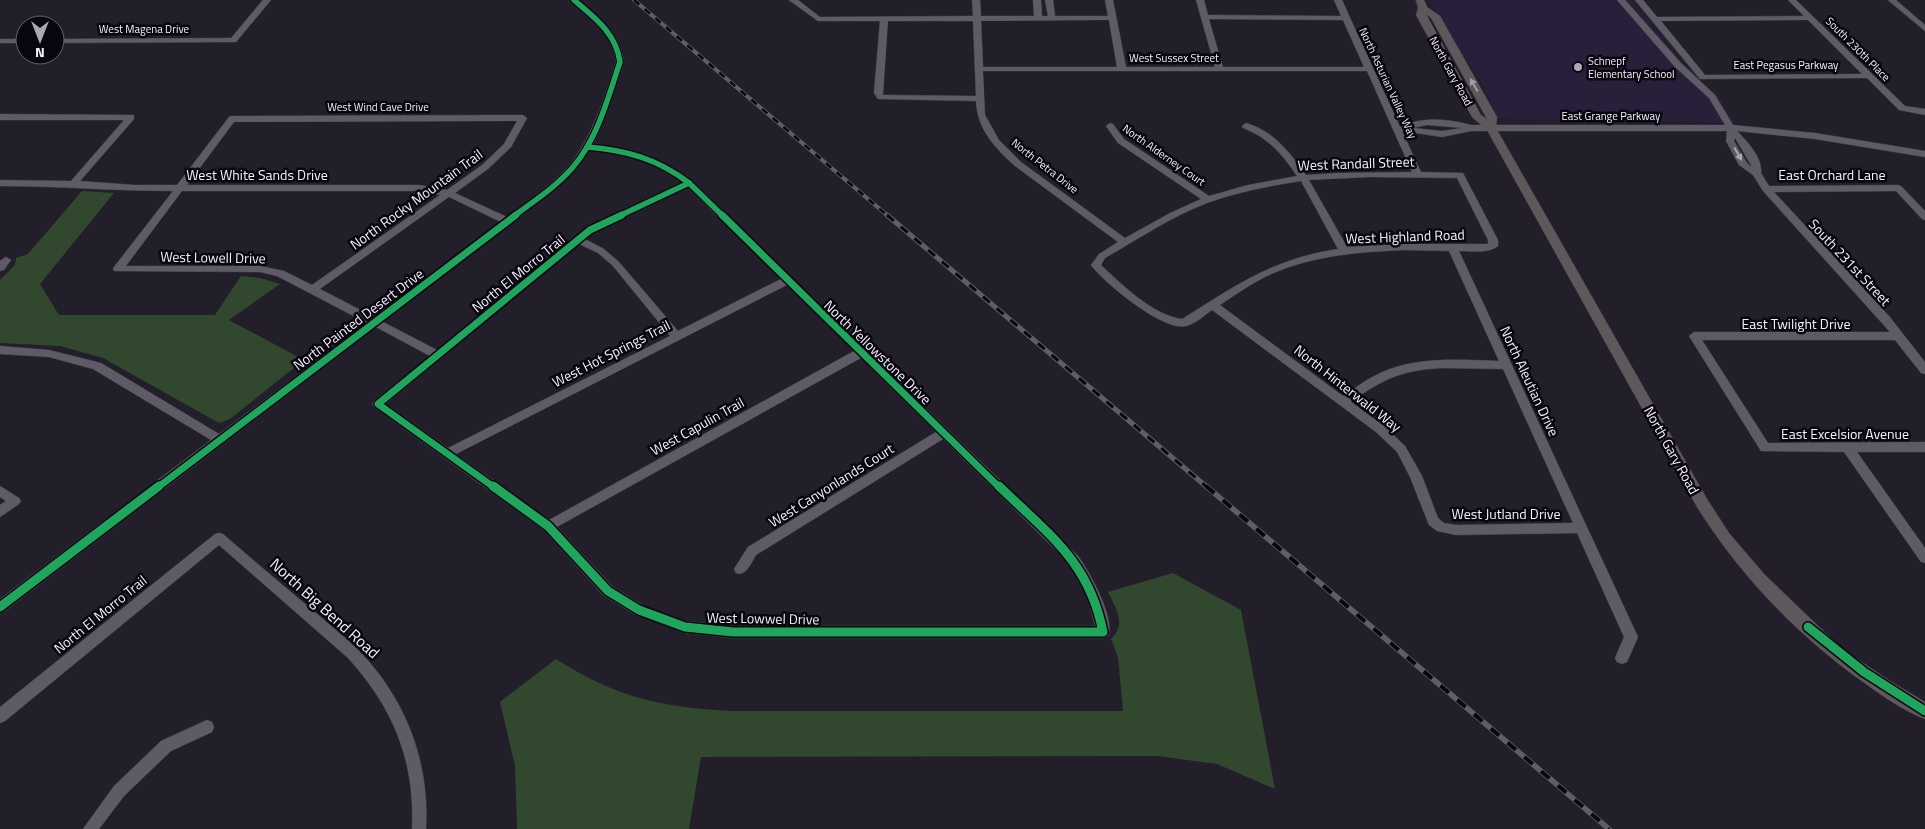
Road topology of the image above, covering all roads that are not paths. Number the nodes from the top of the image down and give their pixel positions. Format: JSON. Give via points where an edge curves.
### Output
{"nodes":[{"id":1,"x":266,"y":0,"type":"edge"},
{"id":2,"x":574,"y":0,"type":"edge"},
{"id":3,"x":793,"y":0,"type":"edge"},
{"id":4,"x":976,"y":0,"type":"edge"},
{"id":5,"x":1037,"y":0,"type":"edge"},
{"id":6,"x":1049,"y":0,"type":"edge"},
{"id":7,"x":1109,"y":0,"type":"edge"},
{"id":8,"x":1200,"y":0,"type":"edge"},
{"id":9,"x":1338,"y":0,"type":"edge"},
{"id":10,"x":1621,"y":0,"type":"edge"},
{"id":11,"x":1639,"y":0,"type":"edge"},
{"id":12,"x":1792,"y":0,"type":"edge"},
{"id":13,"x":1892,"y":0,"type":"edge"},
{"id":14,"x":1421,"y":4,"type":"edge"},
{"id":15,"x":884,"y":18,"type":"junction"},
{"id":16,"x":976,"y":18,"type":"junction"},
{"id":17,"x":1038,"y":18,"type":"junction"},
{"id":18,"x":1052,"y":18,"type":"junction"},
{"id":19,"x":1113,"y":18,"type":"junction"},
{"id":20,"x":1206,"y":18,"type":"junction"},
{"id":21,"x":1346,"y":18,"type":"junction"},
{"id":22,"x":1810,"y":18,"type":"junction"},
{"id":23,"x":1654,"y":19,"type":"junction"},
{"id":24,"x":1925,"y":29,"type":"edge"},
{"id":25,"x":0,"y":41,"type":"edge"},
{"id":26,"x":15,"y":41,"type":"edge"},
{"id":27,"x":65,"y":41,"type":"edge"},
{"id":28,"x":978,"y":69,"type":"junction"},
{"id":29,"x":1122,"y":69,"type":"junction"},
{"id":30,"x":1220,"y":69,"type":"junction"},
{"id":31,"x":1369,"y":69,"type":"junction"},
{"id":32,"x":1869,"y":76,"type":"junction"},
{"id":33,"x":980,"y":99,"type":"junction"},
{"id":34,"x":1925,"y":112,"type":"edge"},
{"id":35,"x":0,"y":117,"type":"edge"},
{"id":36,"x":523,"y":118,"type":"joint"},
{"id":37,"x":1430,"y":124,"type":"junction"},
{"id":38,"x":1110,"y":126,"type":"dead end"},
{"id":39,"x":1246,"y":126,"type":"dead end"},
{"id":40,"x":1471,"y":128,"type":"junction"},
{"id":41,"x":1491,"y":128,"type":"junction"},
{"id":42,"x":1400,"y":129,"type":"junction"},
{"id":43,"x":1731,"y":129,"type":"junction"},
{"id":44,"x":1434,"y":133,"type":"junction"},
{"id":45,"x":587,"y":147,"type":"junction"},
{"id":46,"x":1925,"y":154,"type":"edge"},
{"id":47,"x":1925,"y":160,"type":"edge"},
{"id":48,"x":1418,"y":175,"type":"junction"},
{"id":49,"x":1302,"y":177,"type":"junction"},
{"id":50,"x":689,"y":182,"type":"junction"},
{"id":51,"x":0,"y":183,"type":"edge"},
{"id":52,"x":72,"y":184,"type":"junction"},
{"id":53,"x":181,"y":188,"type":"junction"},
{"id":54,"x":1766,"y":188,"type":"junction"},
{"id":55,"x":448,"y":193,"type":"junction"},
{"id":56,"x":1208,"y":200,"type":"junction"},
{"id":57,"x":1925,"y":217,"type":"edge"},
{"id":58,"x":507,"y":221,"type":"junction"},
{"id":59,"x":578,"y":240,"type":"junction"},
{"id":60,"x":1124,"y":243,"type":"junction"},
{"id":61,"x":1493,"y":246,"type":"joint"},
{"id":62,"x":1452,"y":247,"type":"junction"},
{"id":63,"x":1344,"y":251,"type":"junction"},
{"id":64,"x":788,"y":280,"type":"junction"},
{"id":65,"x":312,"y":290,"type":"junction"},
{"id":66,"x":1213,"y":306,"type":"junction"},
{"id":67,"x":374,"y":323,"type":"junction"},
{"id":68,"x":1184,"y":323,"type":"joint"},
{"id":69,"x":676,"y":336,"type":"junction"},
{"id":70,"x":1898,"y":336,"type":"junction"},
{"id":71,"x":0,"y":350,"type":"edge"},
{"id":72,"x":860,"y":353,"type":"junction"},
{"id":73,"x":438,"y":355,"type":"junction"},
{"id":74,"x":1506,"y":364,"type":"junction"},
{"id":75,"x":1925,"y":370,"type":"edge"},
{"id":76,"x":1344,"y":401,"type":"junction"},
{"id":77,"x":378,"y":404,"type":"joint"},
{"id":78,"x":944,"y":433,"type":"junction"},
{"id":79,"x":220,"y":440,"type":"junction"},
{"id":80,"x":1925,"y":447,"type":"edge"},
{"id":81,"x":1765,"y":448,"type":"joint"},
{"id":82,"x":1848,"y":448,"type":"junction"},
{"id":83,"x":448,"y":453,"type":"junction"},
{"id":84,"x":0,"y":491,"type":"edge"},
{"id":85,"x":0,"y":512,"type":"edge"},
{"id":86,"x":1434,"y":521,"type":"joint"},
{"id":87,"x":548,"y":526,"type":"junction"},
{"id":88,"x":1580,"y":528,"type":"junction"},
{"id":89,"x":220,"y":538,"type":"joint"},
{"id":90,"x":1925,"y":558,"type":"edge"},
{"id":91,"x":740,"y":569,"type":"dead end"},
{"id":92,"x":0,"y":607,"type":"edge"},
{"id":93,"x":1103,"y":632,"type":"joint"},
{"id":94,"x":1622,"y":658,"type":"dead end"},
{"id":95,"x":1925,"y":711,"type":"edge"},
{"id":96,"x":0,"y":716,"type":"edge"},
{"id":97,"x":207,"y":727,"type":"dead end"},
{"id":98,"x":90,"y":829,"type":"edge"},
{"id":99,"x":419,"y":829,"type":"edge"}],
"edges":[{"from":1,"to":27,"type":"street","name":"West Magena Drive","via":[[233,40]]},
{"from":2,"to":45,"type":"street","name":"North Painted Desert Drive","via":[[612,36],[620,55],[617,74]]},
{"from":3,"to":15,"type":"street","via":[[818,19]]},
{"from":4,"to":16,"type":"street","name":"North Petra Drive"},
{"from":5,"to":17,"type":"street"},
{"from":6,"to":18,"type":"street"},
{"from":7,"to":19,"type":"street"},
{"from":8,"to":20,"type":"street"},
{"from":9,"to":21,"type":"street","name":"North Asturian Valley Way"},
{"from":10,"to":43,"type":"street","name":"South 231st Street","via":[[1678,65],[1712,96]]},
{"from":11,"to":23,"type":"street"},
{"from":12,"to":22,"type":"street","name":"South 230th Place"},
{"from":13,"to":24,"type":"street"},
{"from":14,"to":41,"type":"main road","name":"North Gary Road","via":[[1421,16],[1477,117]]},
{"from":15,"to":16,"type":"street"},
{"from":15,"to":33,"type":"street","via":[[878,93],[881,98]]},
{"from":16,"to":17,"type":"street"},
{"from":16,"to":28,"type":"street","name":"North Petra Drive"},
{"from":17,"to":18,"type":"street"},
{"from":18,"to":19,"type":"street"},
{"from":19,"to":29,"type":"street"},
{"from":20,"to":21,"type":"street"},
{"from":20,"to":30,"type":"street"},
{"from":21,"to":31,"type":"street","name":"North Asturian Valley Way"},
{"from":22,"to":23,"type":"street"},
{"from":22,"to":32,"type":"street","name":"South 230th Place"},
{"from":23,"to":32,"type":"street","name":"East Pegasus Parkway","via":[[1703,76]]},
{"from":25,"to":26,"type":"street"},
{"from":28,"to":29,"type":"street","name":"West Sussex Street"},
{"from":28,"to":33,"type":"street","name":"North Petra Drive"},
{"from":29,"to":30,"type":"street","name":"West Sussex Street"},
{"from":30,"to":31,"type":"street","name":"West Sussex Street"},
{"from":31,"to":42,"type":"street","name":"North Asturian Valley Way"},
{"from":32,"to":34,"type":"street","name":"South 230th Place","via":[[1902,108]]},
{"from":33,"to":60,"type":"street","name":"North Petra Drive","via":[[985,127],[1006,154]]},
{"from":35,"to":52,"type":"street","via":[[130,117]]},
{"from":36,"to":53,"type":"street","name":"West Wind Cave Drive","via":[[232,119]]},
{"from":36,"to":55,"type":"street","name":"North Rocky Mountain Trail","via":[[500,154]]},
{"from":37,"to":40,"type":"street","via":[[1436,122]]},
{"from":37,"to":42,"type":"street"},
{"from":37,"to":44,"type":"street"},
{"from":38,"to":56,"type":"street","name":"North Alderney Court","via":[[1121,142]]},
{"from":39,"to":49,"type":"street","via":[[1266,133],[1280,146]]},
{"from":40,"to":41,"type":"street","name":"East Grange Parkway"},
{"from":40,"to":44,"type":"street"},
{"from":41,"to":43,"type":"street","name":"East Grange Parkway"},
{"from":41,"to":95,"type":"main road","name":"North Gary Road","via":[[1697,495],[1724,537],[1758,579],[1838,655]]},
{"from":42,"to":44,"type":"street"},
{"from":42,"to":48,"type":"street","name":"North Asturian Valley Way"},
{"from":43,"to":46,"type":"street","name":"East Grange Parkway","via":[[1773,130]]},
{"from":43,"to":47,"type":"street","name":"East Grange Parkway","via":[[1748,135]]},
{"from":43,"to":54,"type":"street","name":"South 231st Street","via":[[1730,141],[1743,164],[1756,173]]},
{"from":45,"to":50,"type":"street","name":"North Yellowstone Drive","via":[[620,150],[658,161]]},
{"from":45,"to":58,"type":"street","name":"North Painted Desert Drive","via":[[564,176]]},
{"from":48,"to":49,"type":"street","name":"West Randall Street"},
{"from":48,"to":61,"type":"street","name":"West Randall Street","via":[[1460,175],[1493,240]]},
{"from":49,"to":56,"type":"street","name":"West Randall Street"},
{"from":49,"to":63,"type":"street"},
{"from":50,"to":59,"type":"street","name":"North El Morro Trail","via":[[604,222]]},
{"from":50,"to":64,"type":"street","name":"North Yellowstone Drive"},
{"from":51,"to":52,"type":"street","name":"West White Sands Drive"},
{"from":52,"to":53,"type":"street","name":"West White Sands Drive"},
{"from":53,"to":55,"type":"street","name":"West White Sands Drive","via":[[419,188]]},
{"from":53,"to":65,"type":"street","name":"West Lowell Drive","via":[[118,269],[260,270],[280,273]]},
{"from":54,"to":57,"type":"street","name":"East Orchard Lane","via":[[1898,188]]},
{"from":54,"to":70,"type":"street","name":"South 231st Street"},
{"from":55,"to":58,"type":"street","name":"West White Sands Drive"},
{"from":55,"to":65,"type":"street","name":"North Rocky Mountain Trail"},
{"from":56,"to":60,"type":"street","name":"West Randall Street"},
{"from":58,"to":67,"type":"street","name":"North Painted Desert Drive"},
{"from":59,"to":69,"type":"street","via":[[601,251],[616,264]]},
{"from":59,"to":73,"type":"street","name":"North El Morro Trail"},
{"from":60,"to":68,"type":"street","name":"West Randall Street","via":[[1102,256],[1096,265],[1137,300],[1175,324]]},
{"from":61,"to":62,"type":"street","name":"West Highland Road"},
{"from":62,"to":63,"type":"street","name":"West Highland Road"},
{"from":62,"to":74,"type":"street","name":"North Aleutian Drive"},
{"from":63,"to":66,"type":"street","name":"West Highland Road","via":[[1292,262],[1270,271]]},
{"from":64,"to":69,"type":"street","name":"West Hot Springs Trail"},
{"from":64,"to":72,"type":"street","name":"North Yellowstone Drive"},
{"from":65,"to":67,"type":"street","name":"West Lowell Drive"},
{"from":66,"to":68,"type":"street","name":"West Highland Road"},
{"from":66,"to":76,"type":"street","name":"North Hinterwald Way"},
{"from":67,"to":73,"type":"street","name":"West Lowell Drive"},
{"from":67,"to":79,"type":"street","name":"North Painted Desert Drive"},
{"from":69,"to":83,"type":"street","name":"West Hot Springs Trail"},
{"from":70,"to":75,"type":"street","name":"South 231st Street"},
{"from":70,"to":81,"type":"street","name":"East Twilight Drive","via":[[1694,336]]},
{"from":71,"to":79,"type":"street","via":[[44,352],[97,366]]},
{"from":72,"to":78,"type":"street","name":"North Yellowstone Drive"},
{"from":72,"to":87,"type":"street","name":"West Capulin Trail"},
{"from":73,"to":77,"type":"street","name":"North El Morro Trail"},
{"from":74,"to":76,"type":"street","via":[[1413,367],[1385,375]]},
{"from":74,"to":88,"type":"street","name":"North Aleutian Drive"},
{"from":76,"to":86,"type":"street","name":"North Hinterwald Way","via":[[1380,428],[1401,449]]},
{"from":77,"to":83,"type":"street","name":"West Lowwel Drive"},
{"from":78,"to":91,"type":"street","name":"West Canyonlands Court","via":[[752,551]]},
{"from":78,"to":93,"type":"street","name":"North Yellowstone Drive","via":[[1074,560],[1098,603]]},
{"from":79,"to":92,"type":"street","name":"North Painted Desert Drive"},
{"from":80,"to":82,"type":"street","name":"East Excelsior Avenue"},
{"from":81,"to":82,"type":"street","name":"East Excelsior Avenue"},
{"from":82,"to":90,"type":"street"},
{"from":83,"to":87,"type":"street","name":"West Lowwel Drive"},
{"from":84,"to":85,"type":"street","via":[[15,501]]},
{"from":86,"to":88,"type":"street","name":"West Jutland Drive","via":[[1441,527],[1456,530]]},
{"from":87,"to":93,"type":"street","name":"West Lowwel Drive","via":[[608,591],[639,610],[685,627],[733,632]]},
{"from":88,"to":94,"type":"street","name":"North Aleutian Drive","via":[[1631,637]]},
{"from":89,"to":96,"type":"street","name":"North El Morro Trail"},
{"from":89,"to":99,"type":"street","name":"North Big Bend Road","via":[[353,654],[382,687],[410,750],[417,787]]},
{"from":97,"to":98,"type":"street","via":[[166,746],[119,791]]}]}
